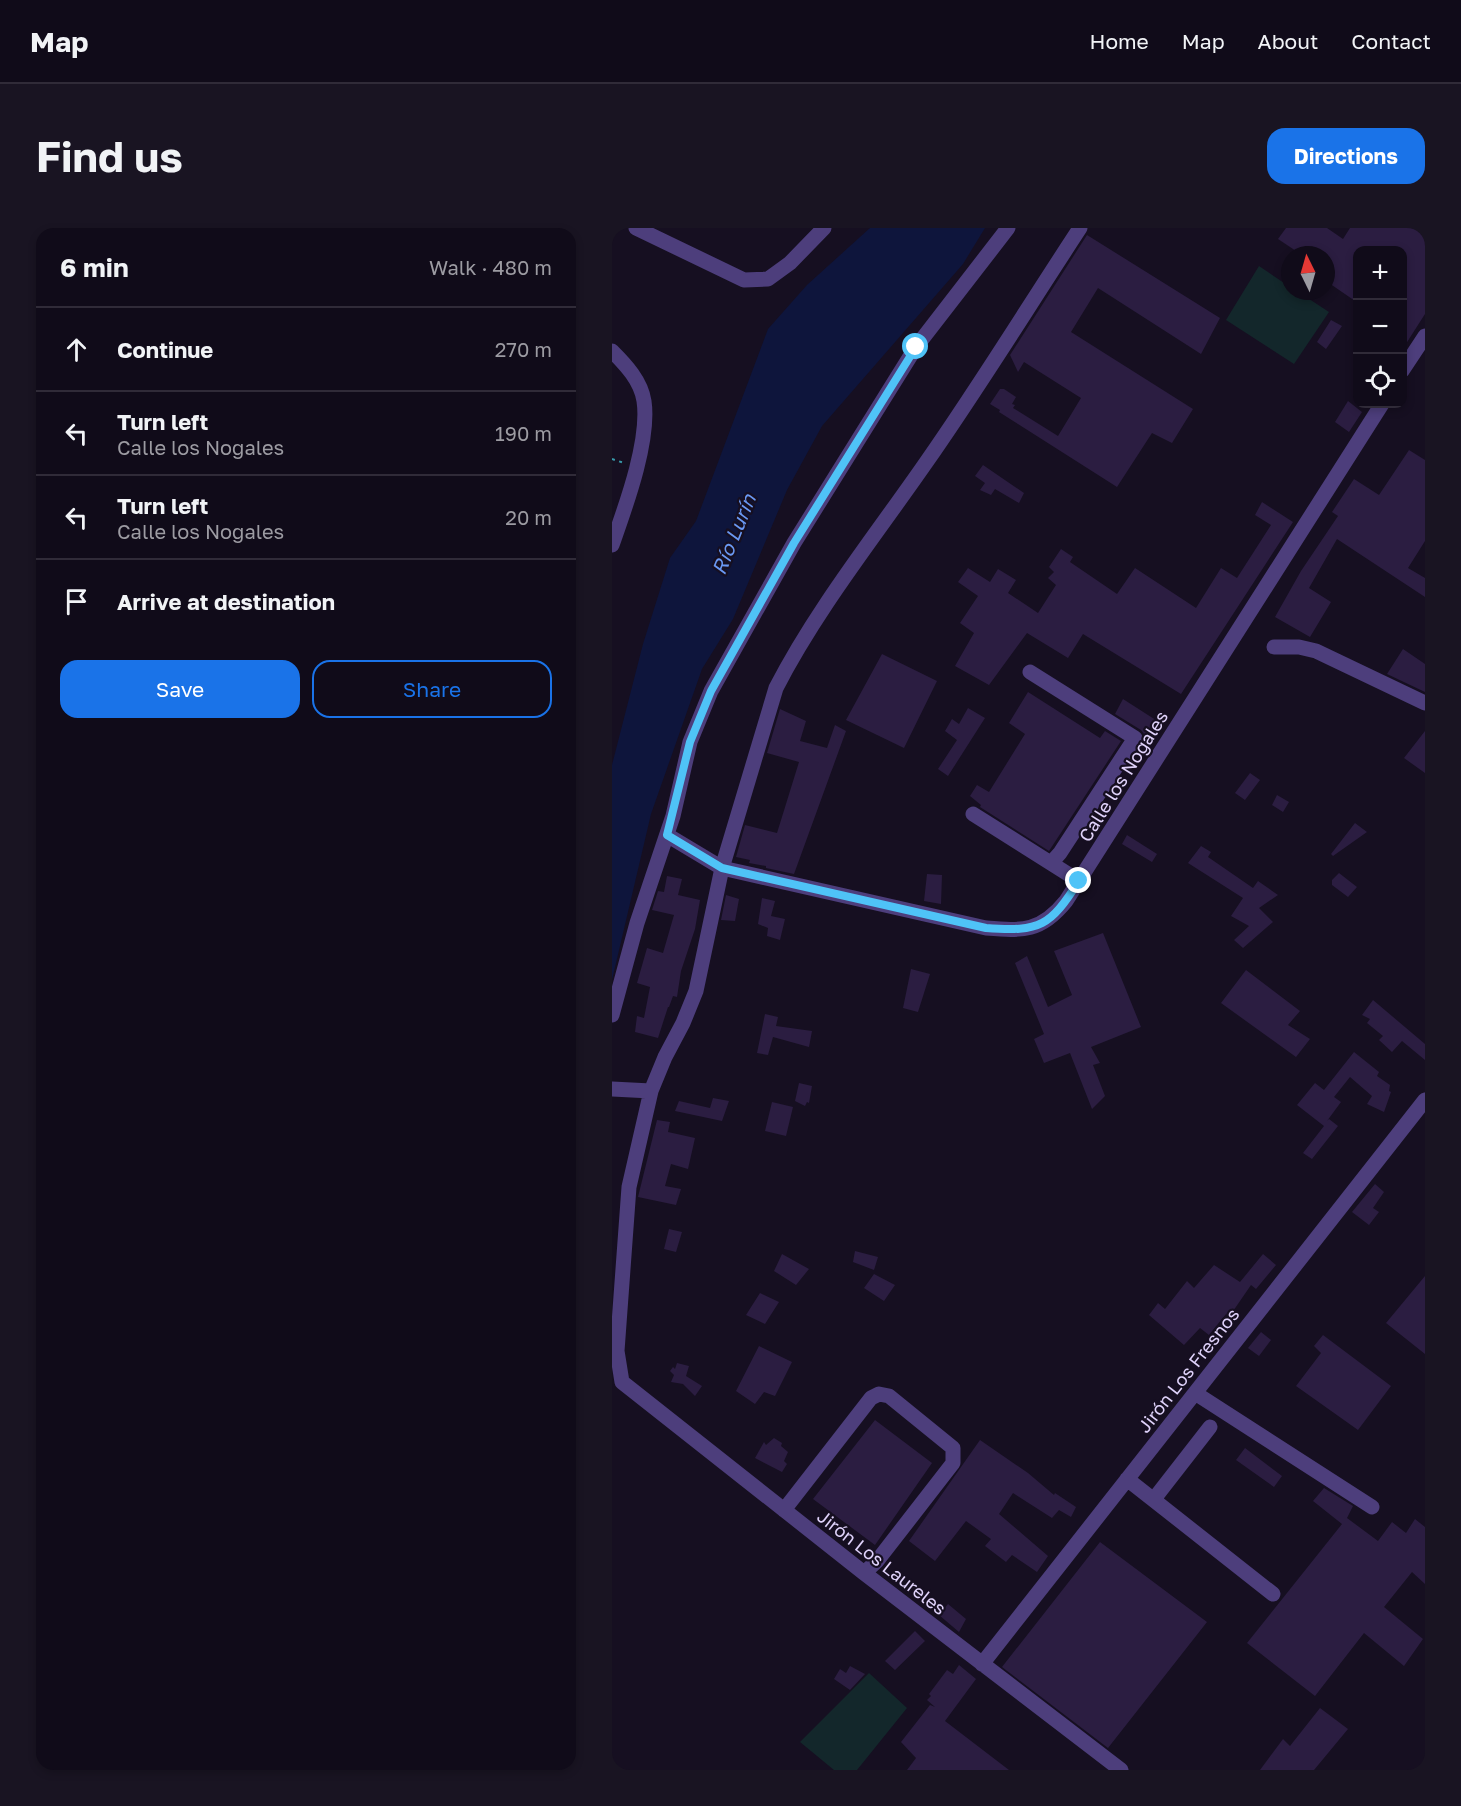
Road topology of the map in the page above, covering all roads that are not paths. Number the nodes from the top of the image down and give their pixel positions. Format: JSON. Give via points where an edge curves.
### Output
{"nodes":[{"id":1,"x":636,"y":228,"type":"edge"},
{"id":2,"x":824,"y":228,"type":"edge"},
{"id":3,"x":1008,"y":228,"type":"edge"},
{"id":4,"x":1080,"y":228,"type":"edge"},
{"id":5,"x":1425,"y":336,"type":"edge"},
{"id":6,"x":612,"y":351,"type":"edge"},
{"id":7,"x":1407,"y":363,"type":"edge"},
{"id":8,"x":1379,"y":408,"type":"edge"},
{"id":9,"x":612,"y":545,"type":"edge"},
{"id":10,"x":1274,"y":647,"type":"dead end"},
{"id":11,"x":1030,"y":672,"type":"dead end"},
{"id":12,"x":1425,"y":703,"type":"edge"},
{"id":13,"x":973,"y":814,"type":"dead end"},
{"id":14,"x":667,"y":835,"type":"junction"},
{"id":15,"x":1051,"y":863,"type":"junction"},
{"id":16,"x":722,"y":868,"type":"junction"},
{"id":17,"x":1079,"y":881,"type":"junction"},
{"id":18,"x":612,"y":1015,"type":"edge"},
{"id":19,"x":612,"y":1089,"type":"edge"},
{"id":20,"x":651,"y":1091,"type":"junction"},
{"id":21,"x":1425,"y":1100,"type":"edge"},
{"id":22,"x":1195,"y":1393,"type":"junction"},
{"id":23,"x":1210,"y":1427,"type":"dead end"},
{"id":24,"x":1127,"y":1479,"type":"junction"},
{"id":25,"x":1154,"y":1499,"type":"junction"},
{"id":26,"x":1372,"y":1507,"type":"dead end"},
{"id":27,"x":784,"y":1510,"type":"junction"},
{"id":28,"x":864,"y":1573,"type":"junction"},
{"id":29,"x":1273,"y":1594,"type":"dead end"},
{"id":30,"x":982,"y":1664,"type":"junction"},
{"id":31,"x":1121,"y":1770,"type":"edge"}],
"edges":[{"from":1,"to":2,"type":"street","via":[[744,280],[768,279]]},
{"from":3,"to":14,"type":"street","via":[[916,347],[794,543],[711,691],[690,742]]},
{"from":4,"to":16,"type":"street","via":[[789,664],[766,717]]},
{"from":5,"to":7,"type":"street"},
{"from":6,"to":9,"type":"street","via":[[638,383],[644,401],[644,430]]},
{"from":8,"to":17,"type":"street","name":"Calle los Nogales"},
{"from":10,"to":12,"type":"street","via":[[1316,651]]},
{"from":11,"to":15,"type":"street","via":[[1135,738]]},
{"from":13,"to":15,"type":"street"},
{"from":14,"to":16,"type":"street","name":"Calle los Nogales"},
{"from":14,"to":18,"type":"street"},
{"from":15,"to":17,"type":"street"},
{"from":16,"to":17,"type":"street","name":"Calle los Nogales","via":[[986,928],[1016,930],[1054,917]]},
{"from":16,"to":20,"type":"street","via":[[696,991]]},
{"from":19,"to":20,"type":"street"},
{"from":20,"to":27,"type":"street","name":"Jirón Los Laureles","via":[[629,1187],[617,1351],[622,1382]]},
{"from":21,"to":22,"type":"street","name":"Jirón Los Fresnos"},
{"from":22,"to":24,"type":"street","name":"Jirón Los Fresnos"},
{"from":22,"to":26,"type":"street"},
{"from":23,"to":25,"type":"street"},
{"from":24,"to":25,"type":"street"},
{"from":24,"to":30,"type":"street","name":"Jirón Los Fresnos"},
{"from":25,"to":29,"type":"street"},
{"from":27,"to":28,"type":"street","name":"Jirón Los Laureles"},
{"from":27,"to":28,"type":"street","via":[[871,1398],[879,1394],[889,1396],[953,1448],[954,1455],[952,1463]]},
{"from":28,"to":30,"type":"street","name":"Jirón Los Laureles"},
{"from":30,"to":31,"type":"street","name":"Jirón Los Laureles"}]}
